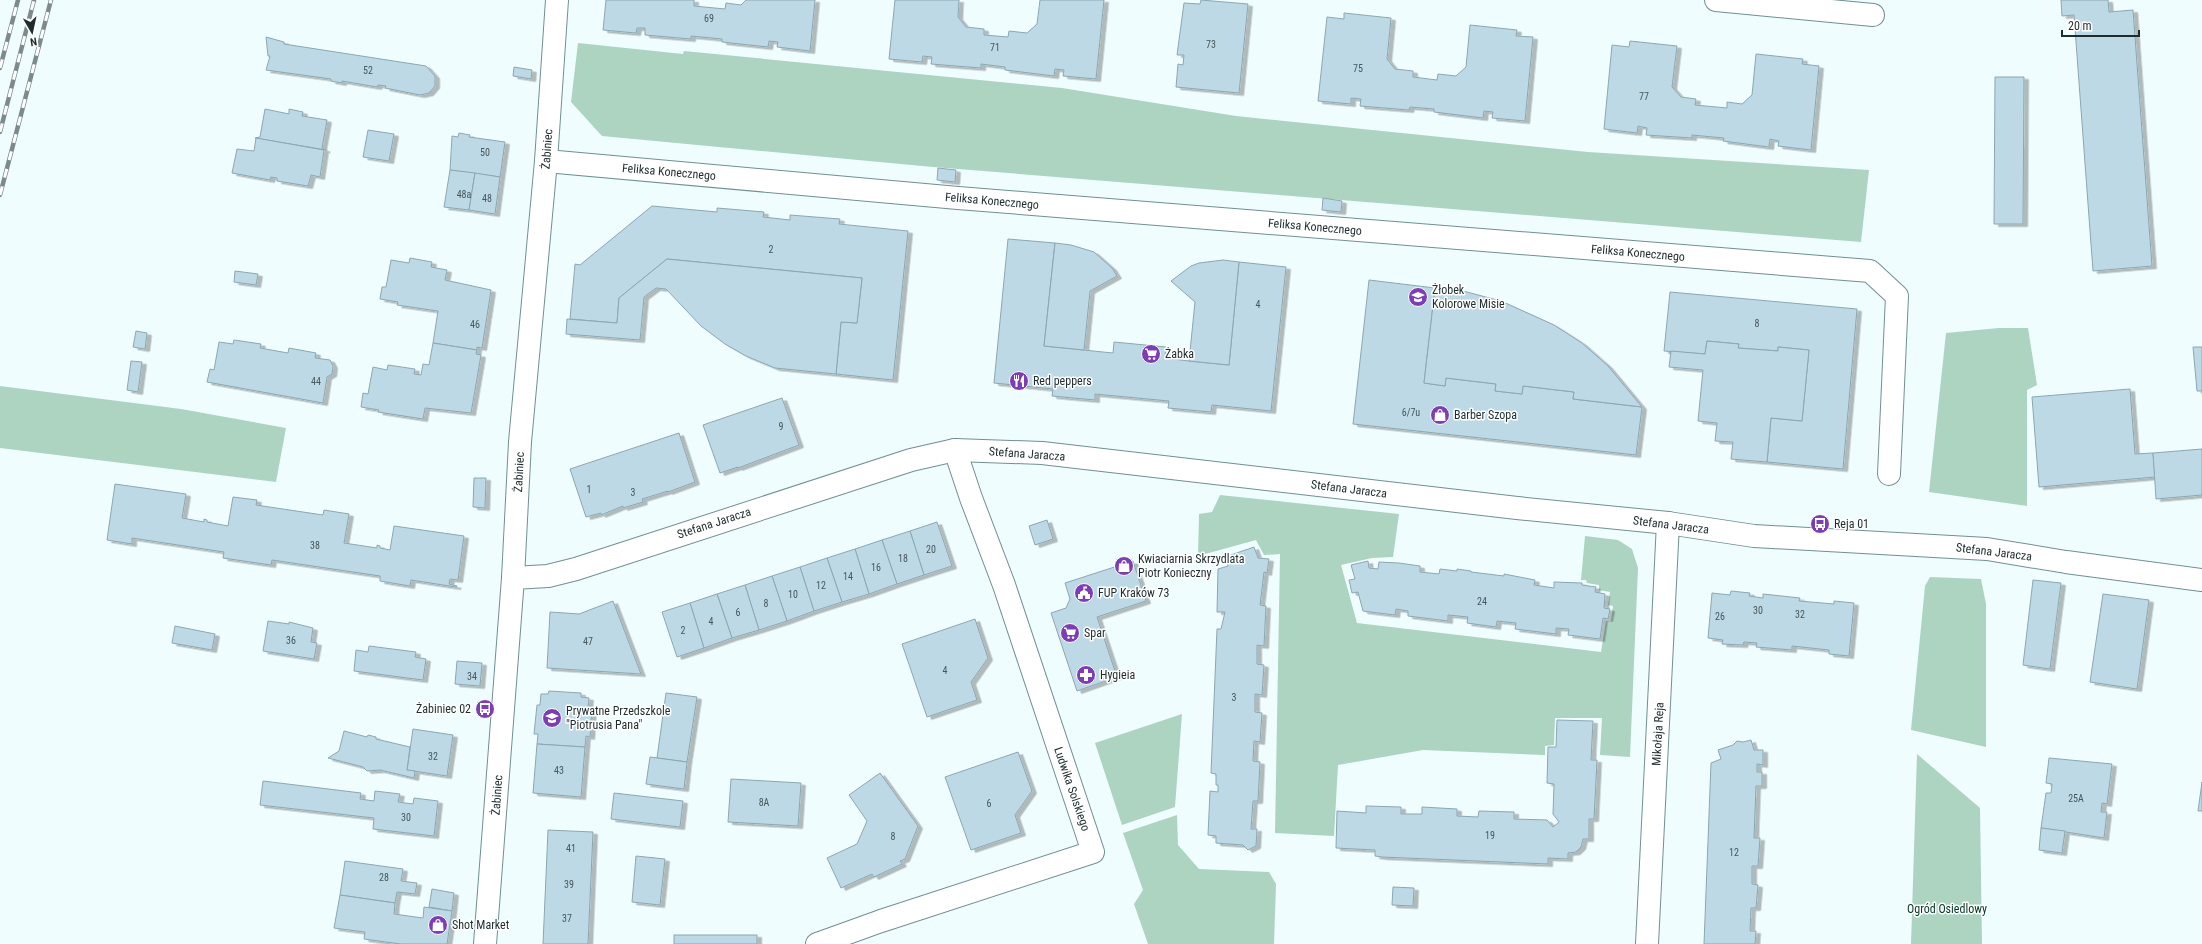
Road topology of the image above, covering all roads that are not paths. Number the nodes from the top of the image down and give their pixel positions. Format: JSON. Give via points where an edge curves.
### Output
{"nodes":[{"id":1,"x":557,"y":0,"type":"edge"},
{"id":2,"x":1716,"y":0,"type":"edge"},
{"id":3,"x":1873,"y":15,"type":"dead end"},
{"id":4,"x":546,"y":161,"type":"junction"},
{"id":5,"x":955,"y":450,"type":"junction"},
{"id":6,"x":1889,"y":474,"type":"dead end"},
{"id":7,"x":1668,"y":523,"type":"junction"},
{"id":8,"x":513,"y":578,"type":"junction"},
{"id":9,"x":2202,"y":580,"type":"edge"},
{"id":10,"x":486,"y":944,"type":"edge"},
{"id":11,"x":816,"y":944,"type":"edge"},
{"id":12,"x":1646,"y":944,"type":"edge"}],
"edges":[{"from":1,"to":4,"type":"street","name":"Żabiniec"},
{"from":2,"to":3,"type":"street"},
{"from":4,"to":6,"type":"street","name":"Feliksa Konecznego","via":[[958,198],[1870,271],[1897,296]]},
{"from":4,"to":8,"type":"street","name":"Żabiniec","via":[[520,442]]},
{"from":5,"to":7,"type":"street","name":"Stefana Jaracza","via":[[1042,453]]},
{"from":5,"to":8,"type":"street","name":"Stefana Jaracza","via":[[911,460],[576,569],[548,576]]},
{"from":5,"to":11,"type":"street","name":"Ludwika Solskiego","via":[[970,498],[1004,585],[1094,852]]},
{"from":7,"to":9,"type":"street","name":"Stefana Jaracza","via":[[1754,536],[1987,549]]},
{"from":7,"to":12,"type":"street","name":"Mikołaja Reja"},
{"from":8,"to":10,"type":"street","name":"Żabiniec"}]}
